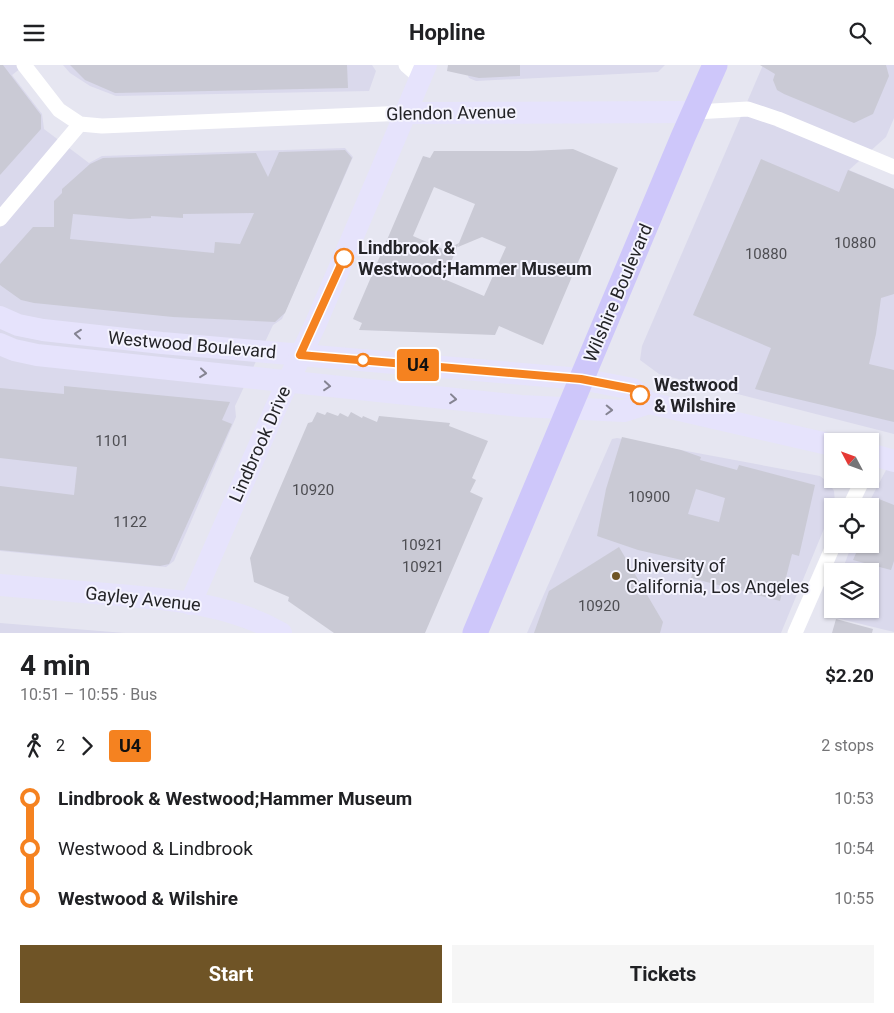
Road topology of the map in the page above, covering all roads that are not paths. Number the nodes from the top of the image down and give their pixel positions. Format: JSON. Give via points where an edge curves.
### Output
{"nodes":[{"id":1,"x":24,"y":65,"type":"edge"},
{"id":2,"x":715,"y":65,"type":"edge"},
{"id":3,"x":418,"y":69,"type":"edge"},
{"id":4,"x":695,"y":111,"type":"junction"},
{"id":5,"x":407,"y":113,"type":"junction"},
{"id":6,"x":80,"y":124,"type":"junction"},
{"id":7,"x":894,"y":167,"type":"edge"},
{"id":8,"x":0,"y":219,"type":"edge"},
{"id":9,"x":0,"y":317,"type":"edge"},
{"id":10,"x":0,"y":344,"type":"edge"},
{"id":11,"x":300,"y":355,"type":"junction"},
{"id":12,"x":581,"y":379,"type":"junction"},
{"id":13,"x":288,"y":381,"type":"junction"},
{"id":14,"x":649,"y":403,"type":"junction"},
{"id":15,"x":569,"y":409,"type":"junction"},
{"id":16,"x":824,"y":443,"type":"edge"},
{"id":17,"x":830,"y":553,"type":"edge"},
{"id":18,"x":0,"y":585,"type":"edge"},
{"id":19,"x":190,"y":604,"type":"junction"},
{"id":20,"x":281,"y":633,"type":"edge"},
{"id":21,"x":475,"y":633,"type":"edge"},
{"id":22,"x":795,"y":633,"type":"edge"}],
"edges":[{"from":1,"to":6,"type":"street","via":[[54,104]]},
{"from":2,"to":4,"type":"main road","name":"Wilshire Boulevard"},
{"from":3,"to":5,"type":"main road","name":"Lindbrook Drive"},
{"from":4,"to":5,"type":"main road","name":"Glendon Avenue"},
{"from":4,"to":7,"type":"street","name":"Glendon Avenue","via":[[748,109]]},
{"from":4,"to":12,"type":"main road","name":"Wilshire Boulevard"},
{"from":5,"to":6,"type":"street","name":"Glendon Avenue","via":[[102,126]]},
{"from":5,"to":11,"type":"main road","name":"Lindbrook Drive"},
{"from":6,"to":8,"type":"street"},
{"from":11,"to":9,"type":"main road","name":"Westwood Boulevard","one_way":true,"via":[[43,330]]},
{"from":10,"to":13,"type":"main road","name":"Westwood Boulevard","one_way":true,"via":[[37,355]]},
{"from":11,"to":12,"type":"main road","name":"Westwood Boulevard"},
{"from":11,"to":13,"type":"main road","name":"Lindbrook Drive"},
{"from":12,"to":14,"type":"main road","name":"Westwood Boulevard","via":[[633,389]]},
{"from":12,"to":15,"type":"main road","name":"Wilshire Boulevard"},
{"from":13,"to":15,"type":"main road","name":"Westwood Boulevard","one_way":true},
{"from":13,"to":19,"type":"main road","name":"Lindbrook Drive"},
{"from":15,"to":14,"type":"main road","name":"Westwood Boulevard","one_way":true,"via":[[624,411]]},
{"from":14,"to":16,"type":"main road","name":"Westwood Boulevard"},
{"from":15,"to":21,"type":"main road","name":"Wilshire Boulevard"},
{"from":17,"to":22,"type":"street"},
{"from":18,"to":19,"type":"main road","name":"Gayley Avenue","via":[[167,599]]},
{"from":19,"to":20,"type":"main road","name":"Gayley Avenue","via":[[228,610]]}]}
